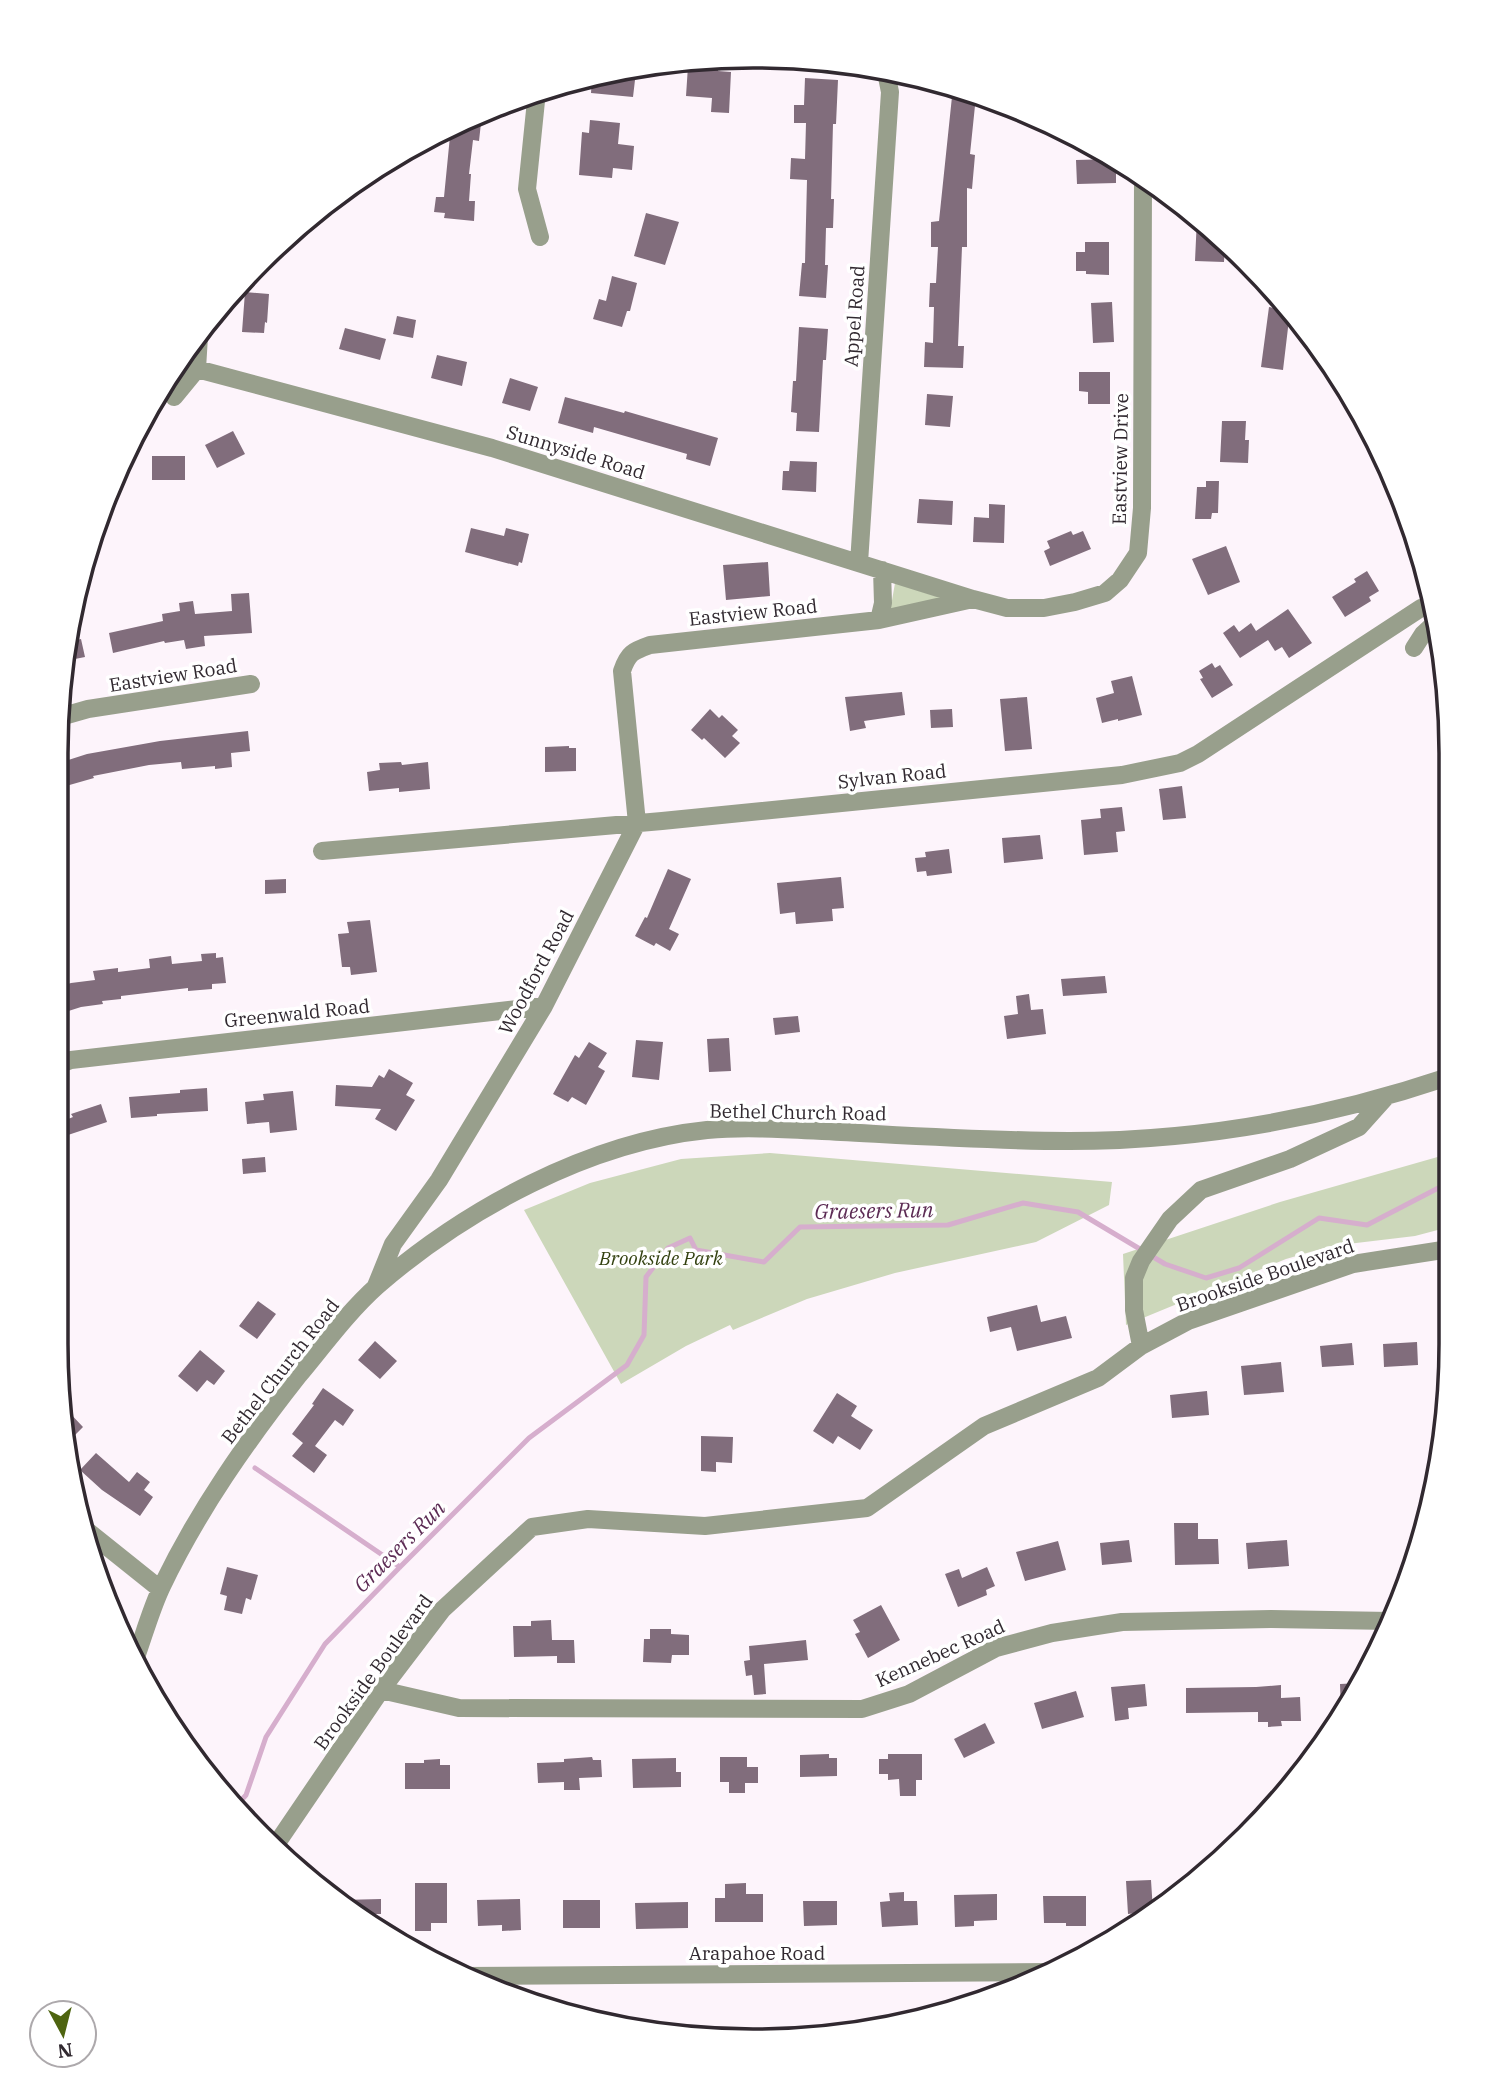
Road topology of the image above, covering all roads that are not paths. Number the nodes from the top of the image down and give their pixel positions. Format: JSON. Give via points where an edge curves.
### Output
{"nodes":[{"id":1,"x":888,"y":81,"type":"edge"},
{"id":2,"x":536,"y":104,"type":"edge"},
{"id":3,"x":1143,"y":190,"type":"edge"},
{"id":4,"x":540,"y":237,"type":"dead end"},
{"id":5,"x":198,"y":353,"type":"edge"},
{"id":6,"x":197,"y":369,"type":"junction"},
{"id":7,"x":174,"y":397,"type":"dead end"},
{"id":8,"x":859,"y":563,"type":"junction"},
{"id":9,"x":882,"y":570,"type":"junction"},
{"id":10,"x":973,"y":599,"type":"junction"},
{"id":11,"x":1420,"y":608,"type":"dead end"},
{"id":12,"x":879,"y":620,"type":"junction"},
{"id":13,"x":1428,"y":630,"type":"edge"},
{"id":14,"x":1414,"y":648,"type":"dead end"},
{"id":15,"x":251,"y":684,"type":"dead end"},
{"id":16,"x":70,"y":714,"type":"edge"},
{"id":17,"x":637,"y":823,"type":"junction"},
{"id":18,"x":322,"y":851,"type":"dead end"},
{"id":19,"x":544,"y":1006,"type":"junction"},
{"id":20,"x":68,"y":1061,"type":"edge"},
{"id":21,"x":1439,"y":1080,"type":"edge"},
{"id":22,"x":1385,"y":1098,"type":"junction"},
{"id":23,"x":1439,"y":1251,"type":"edge"},
{"id":24,"x":375,"y":1288,"type":"junction"},
{"id":25,"x":1141,"y":1346,"type":"junction"},
{"id":26,"x":97,"y":1539,"type":"edge"},
{"id":27,"x":160,"y":1588,"type":"junction"},
{"id":28,"x":1380,"y":1621,"type":"edge"},
{"id":29,"x":139,"y":1648,"type":"edge"},
{"id":30,"x":381,"y":1690,"type":"junction"},
{"id":31,"x":280,"y":1838,"type":"edge"},
{"id":32,"x":1026,"y":1972,"type":"edge"},
{"id":33,"x":488,"y":1976,"type":"edge"}],
"edges":[{"from":1,"to":8,"type":"street","name":"Appel Road"},
{"from":2,"to":4,"type":"street","via":[[527,189]]},
{"from":3,"to":10,"type":"street","name":"Eastview Drive","via":[[1138,554],[1105,593],[1075,602],[1007,608]]},
{"from":5,"to":6,"type":"street"},
{"from":6,"to":7,"type":"street"},
{"from":6,"to":8,"type":"street","name":"Sunnyside Road","via":[[492,448]]},
{"from":8,"to":9,"type":"street","name":"Sunnyside Road"},
{"from":9,"to":10,"type":"street","name":"Sunnyside Road"},
{"from":9,"to":12,"type":"street"},
{"from":10,"to":12,"type":"street","name":"Eastview Road"},
{"from":11,"to":17,"type":"street","name":"Sylvan Road","via":[[1180,763],[1108,776]]},
{"from":12,"to":17,"type":"street","name":"Eastview Road","via":[[650,645],[633,651],[622,671]]},
{"from":13,"to":14,"type":"street"},
{"from":15,"to":16,"type":"street","name":"Eastview Road"},
{"from":17,"to":18,"type":"street","name":"Sylvan Road"},
{"from":17,"to":19,"type":"street","name":"Woodford Road"},
{"from":19,"to":20,"type":"street","name":"Greenwald Road"},
{"from":19,"to":24,"type":"street","name":"Woodford Road","via":[[439,1180],[393,1244]]},
{"from":21,"to":22,"type":"street","name":"Bethel Church Road"},
{"from":22,"to":24,"type":"street","name":"Bethel Church Road","via":[[1222,1131],[1143,1140],[775,1129],[669,1135],[620,1147],[519,1190],[452,1228]]},
{"from":22,"to":25,"type":"street","via":[[1359,1127],[1290,1159],[1201,1190],[1170,1219],[1134,1278]]},
{"from":23,"to":25,"type":"street","name":"Brookside Boulevard","via":[[1353,1264],[1188,1321]]},
{"from":24,"to":27,"type":"street","name":"Bethel Church Road","via":[[262,1423],[205,1505]]},
{"from":25,"to":30,"type":"street","name":"Brookside Boulevard","via":[[1098,1378],[985,1426],[867,1508],[705,1526],[588,1519],[532,1527],[442,1610]]},
{"from":26,"to":27,"type":"street"},
{"from":27,"to":29,"type":"street","name":"Bethel Church Road"},
{"from":28,"to":30,"type":"street","name":"Kennebec Road","via":[[1122,1622],[1052,1633],[996,1648],[909,1694],[862,1709],[459,1708]]},
{"from":30,"to":31,"type":"street","name":"Brookside Boulevard"},
{"from":32,"to":33,"type":"street","name":"Arapahoe Road"}]}
